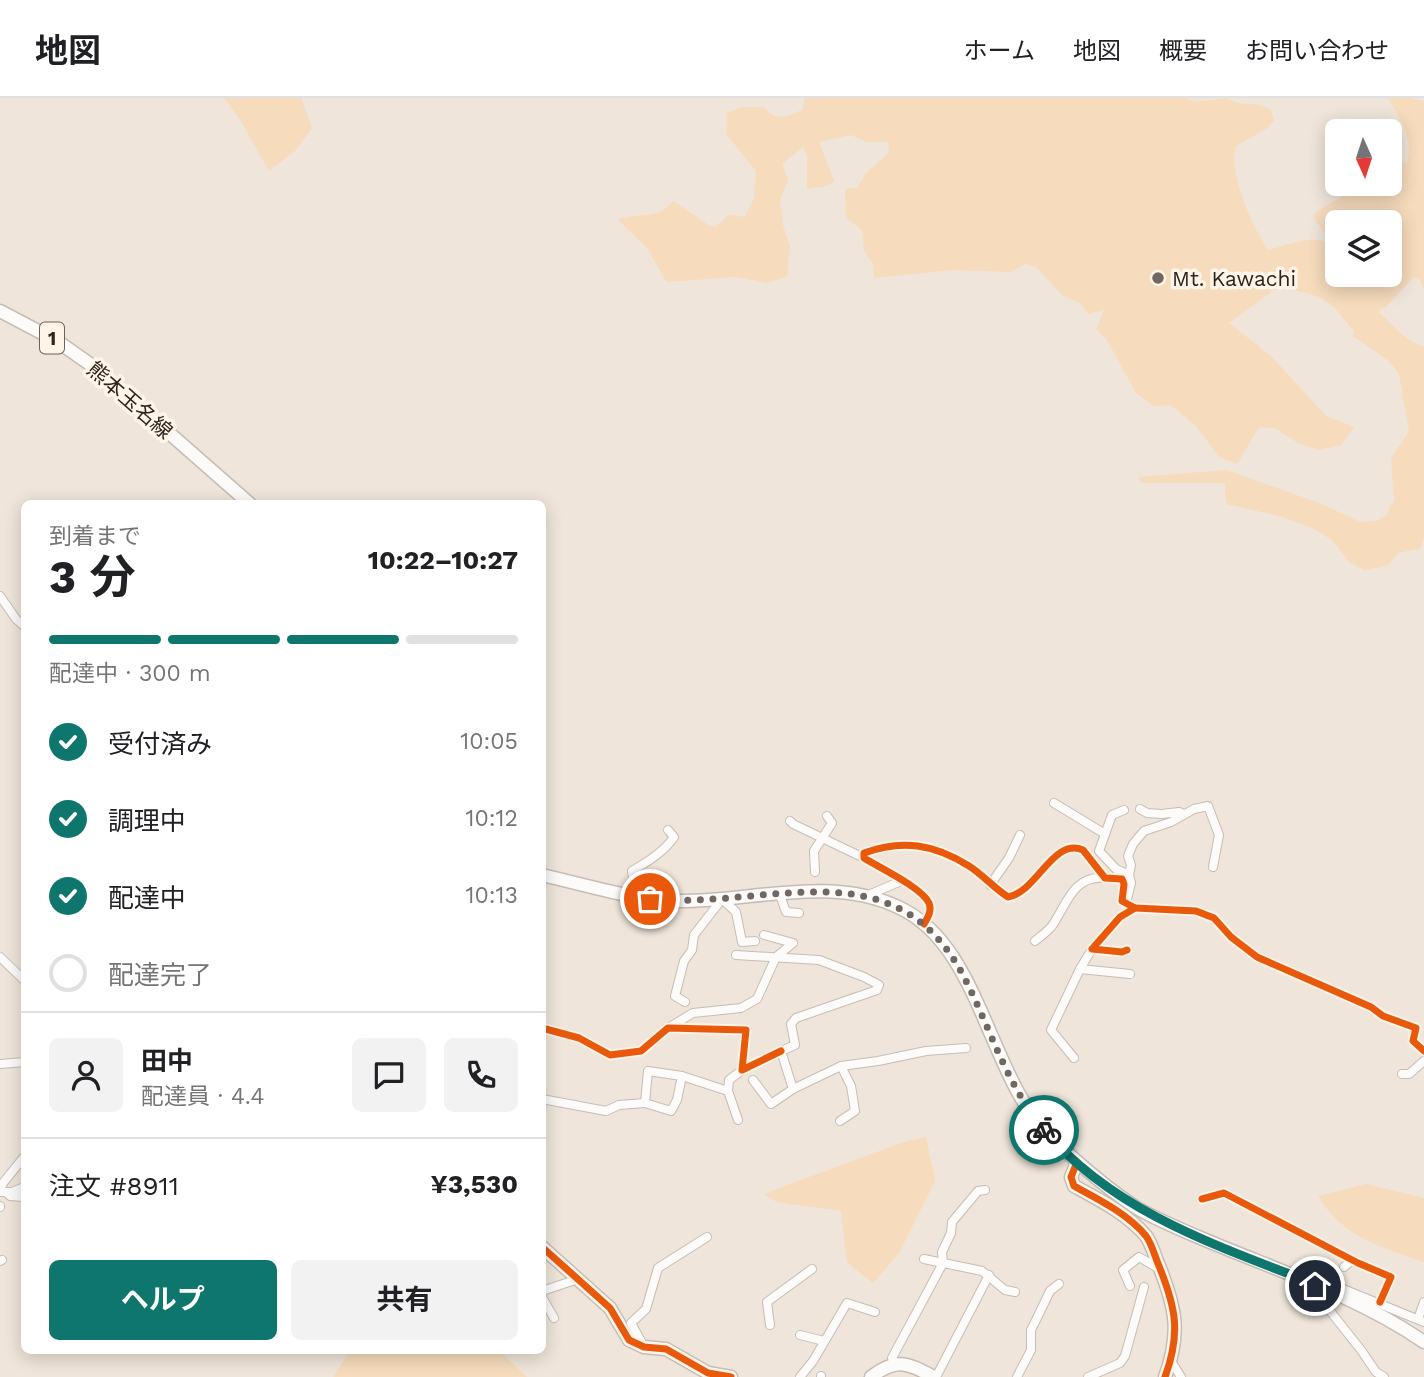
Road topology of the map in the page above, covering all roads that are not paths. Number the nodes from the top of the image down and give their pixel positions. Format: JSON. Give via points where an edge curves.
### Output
{"nodes":[{"id":1,"x":0,"y":311,"type":"edge"},
{"id":2,"x":245,"y":500,"type":"edge"},
{"id":3,"x":0,"y":596,"type":"edge"},
{"id":4,"x":21,"y":623,"type":"edge"},
{"id":5,"x":1054,"y":803,"type":"dead end"},
{"id":6,"x":1140,"y":809,"type":"dead end"},
{"id":7,"x":1124,"y":810,"type":"dead end"},
{"id":8,"x":1184,"y":814,"type":"junction"},
{"id":9,"x":827,"y":816,"type":"dead end"},
{"id":10,"x":790,"y":821,"type":"dead end"},
{"id":11,"x":668,"y":830,"type":"dead end"},
{"id":12,"x":1105,"y":834,"type":"junction"},
{"id":13,"x":1020,"y":835,"type":"dead end"},
{"id":14,"x":822,"y":838,"type":"junction"},
{"id":15,"x":864,"y":858,"type":"junction"},
{"id":16,"x":1213,"y":867,"type":"dead end"},
{"id":17,"x":815,"y":872,"type":"dead end"},
{"id":18,"x":1129,"y":875,"type":"junction"},
{"id":19,"x":546,"y":876,"type":"edge"},
{"id":20,"x":1105,"y":878,"type":"junction"},
{"id":21,"x":901,"y":881,"type":"junction"},
{"id":22,"x":990,"y":884,"type":"junction"},
{"id":23,"x":780,"y":895,"type":"junction"},
{"id":24,"x":866,"y":896,"type":"junction"},
{"id":25,"x":722,"y":900,"type":"junction"},
{"id":26,"x":674,"y":901,"type":"junction"},
{"id":27,"x":1127,"y":902,"type":"junction"},
{"id":28,"x":1135,"y":908,"type":"junction"},
{"id":29,"x":799,"y":913,"type":"dead end"},
{"id":30,"x":924,"y":923,"type":"junction"},
{"id":31,"x":764,"y":935,"type":"dead end"},
{"id":32,"x":755,"y":941,"type":"dead end"},
{"id":33,"x":1035,"y":941,"type":"dead end"},
{"id":34,"x":1092,"y":948,"type":"junction"},
{"id":35,"x":1127,"y":950,"type":"dead end"},
{"id":36,"x":736,"y":955,"type":"dead end"},
{"id":37,"x":0,"y":957,"type":"edge"},
{"id":38,"x":776,"y":957,"type":"junction"},
{"id":39,"x":1080,"y":969,"type":"junction"},
{"id":40,"x":1130,"y":974,"type":"dead end"},
{"id":41,"x":21,"y":977,"type":"edge"},
{"id":42,"x":685,"y":1002,"type":"dead end"},
{"id":43,"x":668,"y":1028,"type":"junction"},
{"id":44,"x":546,"y":1029,"type":"edge"},
{"id":45,"x":1420,"y":1029,"type":"edge"},
{"id":46,"x":966,"y":1048,"type":"dead end"},
{"id":47,"x":781,"y":1051,"type":"junction"},
{"id":48,"x":1424,"y":1051,"type":"edge"},
{"id":49,"x":1074,"y":1058,"type":"dead end"},
{"id":50,"x":1424,"y":1061,"type":"edge"},
{"id":51,"x":21,"y":1062,"type":"edge"},
{"id":52,"x":0,"y":1064,"type":"edge"},
{"id":53,"x":841,"y":1066,"type":"junction"},
{"id":54,"x":742,"y":1070,"type":"junction"},
{"id":55,"x":1402,"y":1074,"type":"dead end"},
{"id":56,"x":682,"y":1076,"type":"junction"},
{"id":57,"x":753,"y":1080,"type":"dead end"},
{"id":58,"x":793,"y":1089,"type":"junction"},
{"id":59,"x":728,"y":1091,"type":"junction"},
{"id":60,"x":546,"y":1100,"type":"edge"},
{"id":61,"x":645,"y":1103,"type":"junction"},
{"id":62,"x":738,"y":1120,"type":"dead end"},
{"id":63,"x":840,"y":1121,"type":"dead end"},
{"id":64,"x":21,"y":1161,"type":"edge"},
{"id":65,"x":1077,"y":1162,"type":"junction"},
{"id":66,"x":21,"y":1189,"type":"edge"},
{"id":67,"x":985,"y":1190,"type":"dead end"},
{"id":68,"x":2,"y":1192,"type":"edge"},
{"id":69,"x":21,"y":1197,"type":"edge"},
{"id":70,"x":1202,"y":1199,"type":"dead end"},
{"id":71,"x":707,"y":1237,"type":"dead end"},
{"id":72,"x":546,"y":1251,"type":"edge"},
{"id":73,"x":925,"y":1259,"type":"dead end"},
{"id":74,"x":1352,"y":1260,"type":"junction"},
{"id":75,"x":943,"y":1263,"type":"junction"},
{"id":76,"x":1344,"y":1267,"type":"dead end"},
{"id":77,"x":1159,"y":1268,"type":"junction"},
{"id":78,"x":812,"y":1269,"type":"dead end"},
{"id":79,"x":989,"y":1275,"type":"junction"},
{"id":80,"x":578,"y":1279,"type":"junction"},
{"id":81,"x":1305,"y":1280,"type":"junction"},
{"id":82,"x":1059,"y":1284,"type":"dead end"},
{"id":83,"x":1130,"y":1286,"type":"dead end"},
{"id":84,"x":1144,"y":1287,"type":"dead end"},
{"id":85,"x":546,"y":1290,"type":"edge"},
{"id":86,"x":1015,"y":1292,"type":"dead end"},
{"id":87,"x":1380,"y":1302,"type":"junction"},
{"id":88,"x":1424,"y":1302,"type":"edge"},
{"id":89,"x":546,"y":1304,"type":"edge"},
{"id":90,"x":875,"y":1312,"type":"dead end"},
{"id":91,"x":554,"y":1318,"type":"dead end"},
{"id":92,"x":1421,"y":1321,"type":"edge"},
{"id":93,"x":770,"y":1325,"type":"dead end"},
{"id":94,"x":800,"y":1335,"type":"dead end"},
{"id":95,"x":824,"y":1341,"type":"junction"},
{"id":96,"x":1424,"y":1342,"type":"edge"},
{"id":97,"x":644,"y":1347,"type":"junction"},
{"id":98,"x":1171,"y":1361,"type":"junction"},
{"id":99,"x":895,"y":1364,"type":"junction"},
{"id":100,"x":732,"y":1377,"type":"edge"},
{"id":101,"x":800,"y":1377,"type":"edge"},
{"id":102,"x":871,"y":1377,"type":"edge"},
{"id":103,"x":935,"y":1377,"type":"edge"},
{"id":104,"x":1017,"y":1377,"type":"edge"},
{"id":105,"x":1088,"y":1377,"type":"edge"},
{"id":106,"x":1165,"y":1377,"type":"edge"},
{"id":107,"x":1181,"y":1377,"type":"edge"},
{"id":108,"x":1384,"y":1377,"type":"edge"}],
"edges":[{"from":1,"to":2,"type":"main road","name":"熊本玉名線","number":"1","via":[[57,341],[101,372]]},
{"from":3,"to":4,"type":"street"},
{"from":5,"to":12,"type":"street"},
{"from":6,"to":8,"type":"street"},
{"from":7,"to":12,"type":"street","via":[[1112,815]]},
{"from":8,"to":16,"type":"street","via":[[1208,806],[1219,835]]},
{"from":8,"to":18,"type":"street","via":[[1144,831],[1128,856]]},
{"from":9,"to":14,"type":"street","via":[[832,823]]},
{"from":10,"to":14,"type":"street"},
{"from":11,"to":26,"type":"street","via":[[674,837],[670,842],[632,871],[633,879],[655,886]]},
{"from":12,"to":18,"type":"street","via":[[1100,851],[1116,869]]},
{"from":13,"to":22,"type":"street"},
{"from":14,"to":15,"type":"street"},
{"from":14,"to":17,"type":"street","via":[[814,851]]},
{"from":15,"to":21,"type":"street"},
{"from":15,"to":22,"type":"street","via":[[864,853],[885,846],[924,847],[971,867]]},
{"from":18,"to":27,"type":"street"},
{"from":19,"to":26,"type":"main road"},
{"from":20,"to":22,"type":"street","via":[[1083,850],[1070,848],[1060,851],[1017,896],[1008,897]]},
{"from":20,"to":27,"type":"street","via":[[1122,879],[1122,901]]},
{"from":20,"to":33,"type":"street","via":[[1076,886],[1050,929]]},
{"from":21,"to":24,"type":"street"},
{"from":21,"to":30,"type":"street","via":[[930,904]]},
{"from":23,"to":24,"type":"main road","via":[[835,891]]},
{"from":23,"to":25,"type":"main road"},
{"from":23,"to":29,"type":"street","via":[[786,912]]},
{"from":24,"to":30,"type":"main road","via":[[896,906]]},
{"from":25,"to":26,"type":"main road"},
{"from":25,"to":32,"type":"street","via":[[736,912],[742,942]]},
{"from":25,"to":42,"type":"street","via":[[694,934],[692,950],[684,961],[676,996]]},
{"from":27,"to":28,"type":"street"},
{"from":28,"to":34,"type":"street","via":[[1120,917]]},
{"from":28,"to":45,"type":"street","via":[[1196,911],[1214,918],[1257,957]]},
{"from":30,"to":65,"type":"main road","via":[[957,964],[1016,1091],[1051,1138]]},
{"from":31,"to":38,"type":"street","via":[[793,943]]},
{"from":34,"to":35,"type":"street"},
{"from":34,"to":39,"type":"street"},
{"from":36,"to":38,"type":"street"},
{"from":37,"to":41,"type":"street"},
{"from":38,"to":43,"type":"street","via":[[757,999],[741,1008],[693,1013]]},
{"from":38,"to":47,"type":"street","via":[[819,960],[879,985],[877,990],[796,1018],[791,1024],[795,1045]]},
{"from":39,"to":40,"type":"street"},
{"from":39,"to":49,"type":"street","via":[[1051,1030]]},
{"from":43,"to":44,"type":"street","via":[[641,1051],[610,1055],[579,1038]]},
{"from":43,"to":54,"type":"street","via":[[746,1030]]},
{"from":45,"to":48,"type":"street","via":[[1413,1041]]},
{"from":46,"to":53,"type":"street"},
{"from":47,"to":54,"type":"street"},
{"from":47,"to":58,"type":"street"},
{"from":50,"to":55,"type":"street","via":[[1409,1074]]},
{"from":51,"to":52,"type":"street"},
{"from":53,"to":58,"type":"street"},
{"from":53,"to":63,"type":"street","via":[[855,1111]]},
{"from":54,"to":59,"type":"street","via":[[729,1080]]},
{"from":56,"to":59,"type":"street"},
{"from":56,"to":61,"type":"street","via":[[671,1111]]},
{"from":56,"to":61,"type":"street","via":[[648,1071]]},
{"from":57,"to":58,"type":"street","via":[[771,1104]]},
{"from":59,"to":62,"type":"street"},
{"from":60,"to":61,"type":"street","via":[[606,1111]]},
{"from":64,"to":68,"type":"street","via":[[3,1183]]},
{"from":65,"to":77,"type":"main road","via":[[1071,1177],[1074,1186],[1105,1203],[1146,1237]]},
{"from":65,"to":81,"type":"main road","via":[[1137,1208]]},
{"from":66,"to":68,"type":"street"},
{"from":67,"to":75,"type":"street","via":[[978,1191],[951,1222]]},
{"from":68,"to":69,"type":"street"},
{"from":70,"to":74,"type":"street","via":[[1224,1193]]},
{"from":71,"to":97,"type":"street","via":[[658,1268],[646,1309],[631,1323]]},
{"from":72,"to":80,"type":"main road"},
{"from":73,"to":75,"type":"street"},
{"from":74,"to":76,"type":"street"},
{"from":74,"to":87,"type":"street","via":[[1391,1277]]},
{"from":75,"to":79,"type":"street"},
{"from":75,"to":99,"type":"street","via":[[892,1358]]},
{"from":77,"to":83,"type":"street","via":[[1139,1257],[1123,1270]]},
{"from":77,"to":98,"type":"main road","via":[[1174,1306]]},
{"from":78,"to":93,"type":"street","via":[[767,1302]]},
{"from":79,"to":86,"type":"street","via":[[1005,1290]]},
{"from":79,"to":103,"type":"street"},
{"from":80,"to":85,"type":"street"},
{"from":80,"to":97,"type":"main road","via":[[610,1308],[629,1340]]},
{"from":81,"to":87,"type":"street","via":[[1321,1280]]},
{"from":81,"to":96,"type":"main road"},
{"from":81,"to":108,"type":"street"},
{"from":82,"to":104,"type":"street","via":[[1050,1291],[1031,1330],[1031,1350]]},
{"from":84,"to":105,"type":"street","via":[[1125,1356],[1120,1363]]},
{"from":87,"to":92,"type":"street"},
{"from":88,"to":92,"type":"street"},
{"from":89,"to":91,"type":"street"},
{"from":90,"to":95,"type":"street","via":[[847,1303]]},
{"from":94,"to":95,"type":"street"},
{"from":95,"to":101,"type":"street"},
{"from":97,"to":100,"type":"main road","via":[[666,1349],[699,1369]]},
{"from":98,"to":106,"type":"main road"},
{"from":98,"to":107,"type":"street"},
{"from":99,"to":102,"type":"main road"},
{"from":99,"to":103,"type":"main road","via":[[914,1366]]}]}
